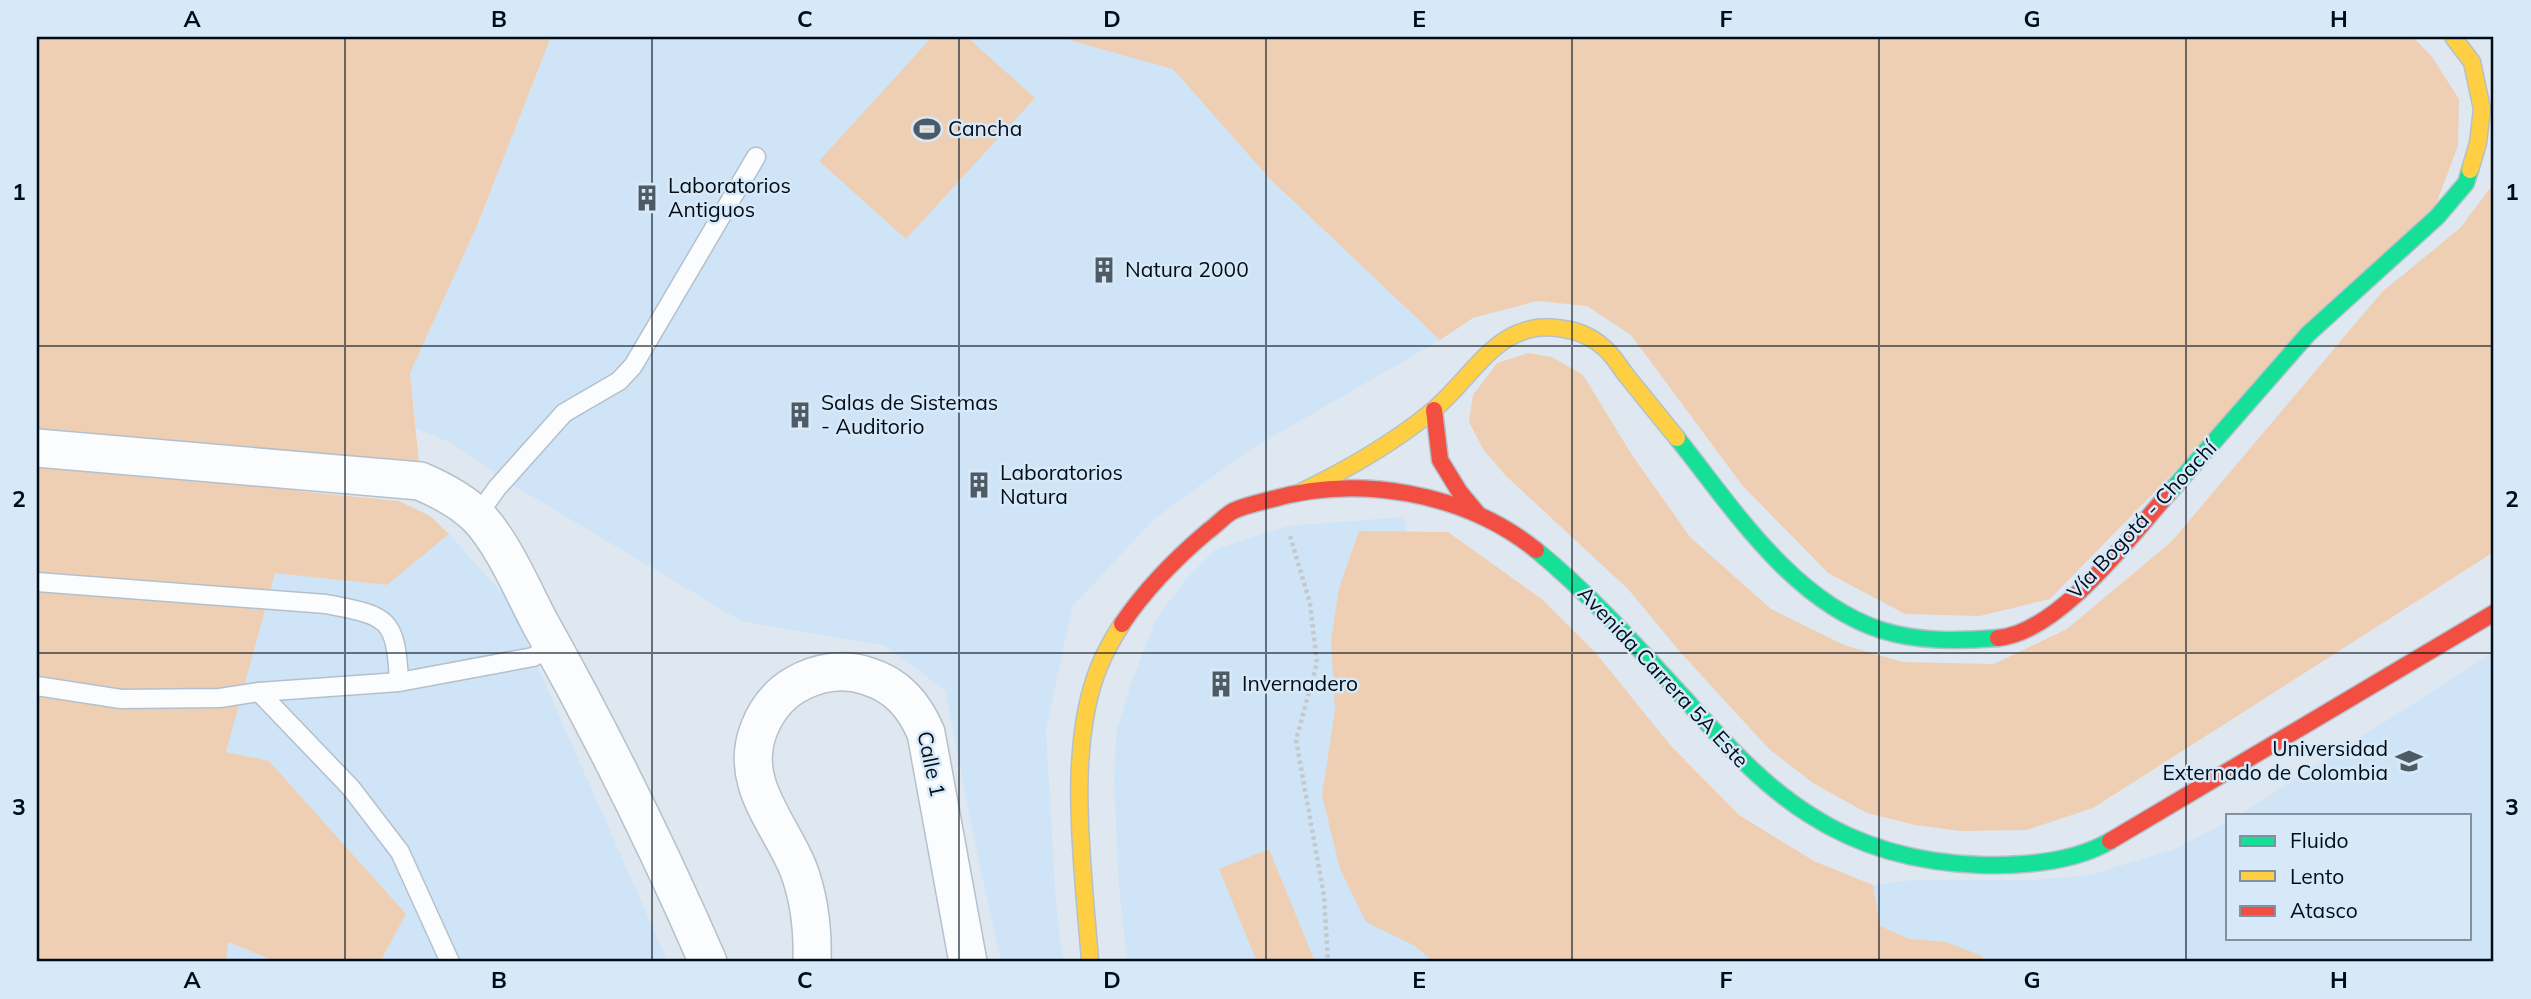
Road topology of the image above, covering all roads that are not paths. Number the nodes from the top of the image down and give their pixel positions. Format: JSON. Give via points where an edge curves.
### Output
{"nodes":[{"id":1,"x":2454,"y":37,"type":"edge"},
{"id":2,"x":756,"y":157,"type":"dead end"},
{"id":3,"x":1434,"y":410,"type":"junction"},
{"id":4,"x":37,"y":448,"type":"edge"},
{"id":5,"x":1303,"y":491,"type":"junction"},
{"id":6,"x":1478,"y":514,"type":"junction"},
{"id":7,"x":477,"y":516,"type":"junction"},
{"id":8,"x":37,"y":582,"type":"edge"},
{"id":9,"x":2494,"y":613,"type":"edge"},
{"id":10,"x":554,"y":646,"type":"junction"},
{"id":11,"x":399,"y":682,"type":"junction"},
{"id":12,"x":37,"y":686,"type":"edge"},
{"id":13,"x":259,"y":692,"type":"junction"},
{"id":14,"x":450,"y":962,"type":"edge"},
{"id":15,"x":708,"y":962,"type":"edge"},
{"id":16,"x":812,"y":962,"type":"edge"},
{"id":17,"x":968,"y":962,"type":"edge"},
{"id":18,"x":1090,"y":962,"type":"edge"}],
"edges":[{"from":1,"to":3,"type":"main road","name":"Vía Bogotá - Choachí","via":[[2472,62],[2482,109],[2466,183],[2437,217],[2308,334],[2093,577],[2037,625],[2007,636],[1961,641],[1923,638],[1881,630],[1841,612],[1790,574],[1604,347],[1591,337],[1551,326],[1532,327],[1503,338]]},
{"from":2,"to":7,"type":"lane","via":[[633,366],[619,381],[564,413]]},
{"from":3,"to":5,"type":"main road","name":"Vía Bogotá - Choachí","via":[[1375,453]]},
{"from":3,"to":6,"type":"main road","via":[[1440,460]]},
{"from":4,"to":7,"type":"street","via":[[420,481],[446,492]]},
{"from":5,"to":6,"type":"main road","name":"Avenida Carrera 5A Este","via":[[1368,488],[1404,492]]},
{"from":5,"to":18,"type":"main road","name":"Avenida Carrera 5A Este","via":[[1234,511],[1182,551],[1124,620],[1103,657],[1091,690],[1080,771]]},
{"from":6,"to":9,"type":"main road","name":"Avenida Carrera 5A Este","via":[[1532,548],[1593,599],[1742,762],[1801,811],[1881,849],[1981,867],[2057,860],[2094,850]]},
{"from":7,"to":10,"type":"street"},
{"from":8,"to":11,"type":"lane","via":[[326,604],[368,613],[390,628]]},
{"from":10,"to":11,"type":"lane","via":[[533,657]]},
{"from":10,"to":15,"type":"street","via":[[644,819]]},
{"from":11,"to":13,"type":"lane"},
{"from":12,"to":13,"type":"lane","via":[[121,699],[220,698]]},
{"from":13,"to":14,"type":"lane","via":[[351,788],[400,852]]},
{"from":16,"to":17,"type":"street","name":"Calle 1","via":[[806,893],[762,800],[753,755],[766,712],[788,690],[815,676],[846,672],[875,678],[901,694],[926,733]]}]}
